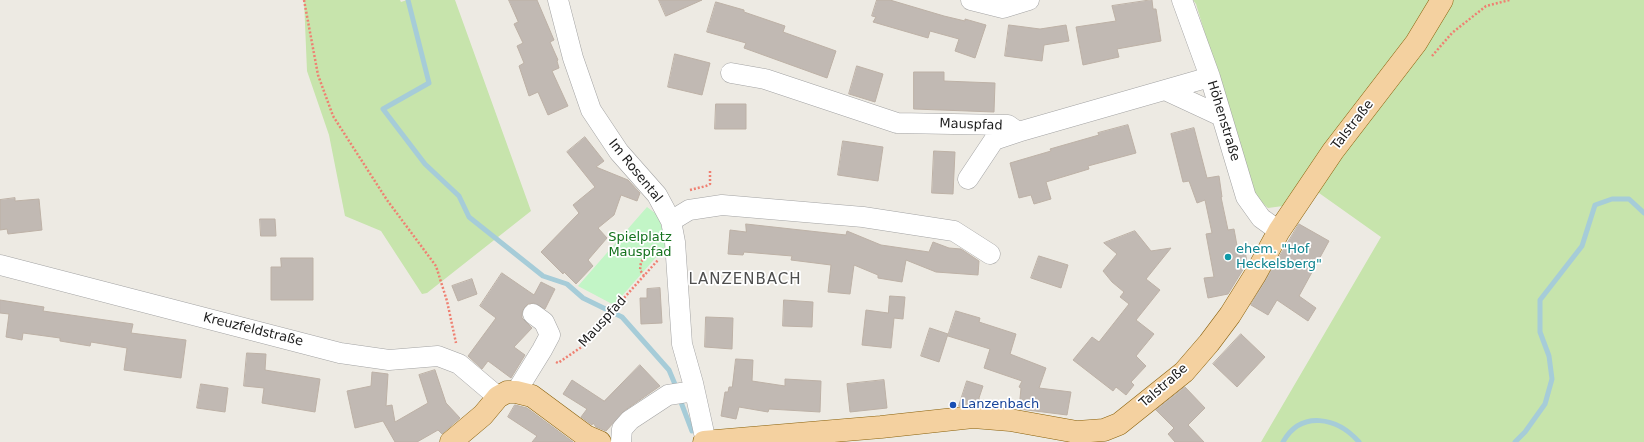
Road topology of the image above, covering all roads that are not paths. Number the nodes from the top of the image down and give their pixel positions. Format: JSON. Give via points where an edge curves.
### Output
{"nodes":[{"id":1,"x":558,"y":0,"type":"edge"},
{"id":2,"x":971,"y":0,"type":"edge"},
{"id":3,"x":1029,"y":0,"type":"edge"},
{"id":4,"x":1182,"y":0,"type":"edge"},
{"id":5,"x":1442,"y":0,"type":"edge"},
{"id":6,"x":732,"y":73,"type":"dead end"},
{"id":7,"x":1210,"y":77,"type":"junction"},
{"id":8,"x":1165,"y":90,"type":"junction"},
{"id":9,"x":1221,"y":116,"type":"junction"},
{"id":10,"x":1018,"y":132,"type":"junction"},
{"id":11,"x":968,"y":179,"type":"dead end"},
{"id":12,"x":671,"y":221,"type":"junction"},
{"id":13,"x":1279,"y":231,"type":"junction"},
{"id":14,"x":990,"y":254,"type":"dead end"},
{"id":15,"x":0,"y":265,"type":"edge"},
{"id":16,"x":533,"y":314,"type":"dead end"},
{"id":17,"x":684,"y":393,"type":"junction"},
{"id":18,"x":507,"y":394,"type":"junction"},
{"id":19,"x":451,"y":442,"type":"edge"},
{"id":20,"x":600,"y":442,"type":"edge"},
{"id":21,"x":621,"y":442,"type":"edge"},
{"id":22,"x":705,"y":442,"type":"edge"}],
"edges":[{"from":1,"to":12,"type":"street","name":"Im Rosental","via":[[590,110],[619,152],[657,195]]},
{"from":2,"to":3,"type":"street","via":[[1004,8]]},
{"from":4,"to":7,"type":"street","name":"Höhenstraße"},
{"from":5,"to":13,"type":"main road","name":"Talstraße","via":[[1416,43],[1333,151]]},
{"from":6,"to":10,"type":"street","name":"Mauspfad","via":[[765,79],[897,124],[1008,125]]},
{"from":7,"to":8,"type":"street","name":"Mauspfad"},
{"from":7,"to":9,"type":"street","name":"Höhenstraße"},
{"from":8,"to":9,"type":"street"},
{"from":8,"to":10,"type":"street","name":"Mauspfad"},
{"from":9,"to":13,"type":"street","name":"Höhenstraße","via":[[1246,197],[1261,218]]},
{"from":10,"to":11,"type":"street","via":[[994,140]]},
{"from":12,"to":14,"type":"street","via":[[689,210],[722,205],[863,217],[954,231]]},
{"from":12,"to":17,"type":"street","name":"Im Rosental","via":[[675,242]]},
{"from":13,"to":22,"type":"main road","name":"Talstraße","via":[[1238,301],[1209,343],[1184,372],[1119,424],[1104,430],[1077,432],[1010,420],[973,417]]},
{"from":15,"to":18,"type":"street","name":"Kreuzfeldstraße","via":[[340,352],[389,360],[438,356],[460,364]]},
{"from":16,"to":18,"type":"street","via":[[544,322],[550,335],[542,350]]},
{"from":17,"to":21,"type":"street","via":[[668,395],[630,420],[622,428]]},
{"from":17,"to":22,"type":"street","name":"Im Rosental"},
{"from":18,"to":19,"type":"main road"},
{"from":18,"to":20,"type":"main road","via":[[532,396],[586,436]]}]}
